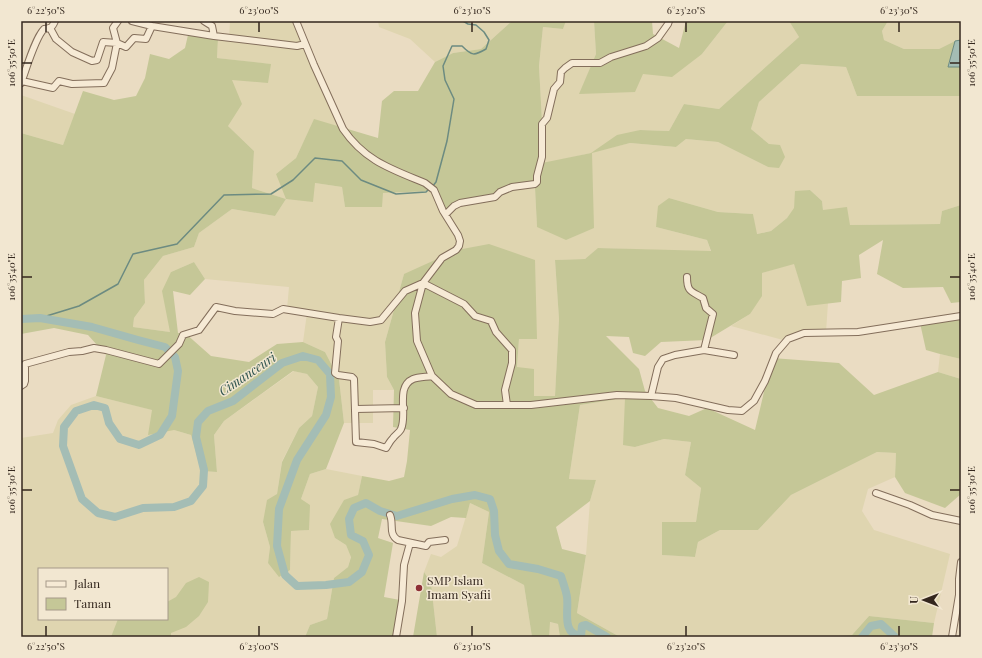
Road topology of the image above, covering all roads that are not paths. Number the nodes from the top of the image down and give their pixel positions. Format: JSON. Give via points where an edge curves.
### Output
{"nodes":[{"id":1,"x":55,"y":21,"type":"edge"},
{"id":2,"x":118,"y":21,"type":"edge"},
{"id":3,"x":132,"y":21,"type":"edge"},
{"id":4,"x":204,"y":21,"type":"edge"},
{"id":5,"x":296,"y":21,"type":"edge"},
{"id":6,"x":669,"y":21,"type":"edge"},
{"id":7,"x":112,"y":24,"type":"edge"},
{"id":8,"x":152,"y":26,"type":"junction"},
{"id":9,"x":50,"y":28,"type":"junction"},
{"id":10,"x":214,"y":36,"type":"junction"},
{"id":11,"x":117,"y":44,"type":"junction"},
{"id":12,"x":305,"y":44,"type":"junction"},
{"id":13,"x":21,"y":82,"type":"edge"},
{"id":14,"x":446,"y":214,"type":"junction"},
{"id":15,"x":687,"y":277,"type":"dead end"},
{"id":16,"x":423,"y":283,"type":"junction"},
{"id":17,"x":961,"y":316,"type":"edge"},
{"id":18,"x":339,"y":318,"type":"junction"},
{"id":19,"x":704,"y":350,"type":"junction"},
{"id":20,"x":734,"y":355,"type":"dead end"},
{"id":21,"x":432,"y":376,"type":"junction"},
{"id":22,"x":21,"y":386,"type":"edge"},
{"id":23,"x":651,"y":396,"type":"junction"},
{"id":24,"x":507,"y":405,"type":"junction"},
{"id":25,"x":404,"y":408,"type":"junction"},
{"id":26,"x":356,"y":409,"type":"junction"},
{"id":27,"x":876,"y":493,"type":"dead end"},
{"id":28,"x":390,"y":515,"type":"dead end"},
{"id":29,"x":961,"y":521,"type":"edge"},
{"id":30,"x":445,"y":540,"type":"dead end"},
{"id":31,"x":410,"y":543,"type":"junction"},
{"id":32,"x":961,"y":562,"type":"edge"},
{"id":33,"x":396,"y":637,"type":"edge"},
{"id":34,"x":952,"y":637,"type":"edge"}],
"edges":[{"from":1,"to":9,"type":"street"},
{"from":2,"to":7,"type":"street"},
{"from":3,"to":8,"type":"street"},
{"from":4,"to":10,"type":"street","via":[[212,26]]},
{"from":5,"to":12,"type":"street"},
{"from":6,"to":14,"type":"street","via":[[658,38],[646,46],[611,56],[600,63],[572,63],[561,72],[547,118],[542,124],[542,157],[535,184],[512,187],[500,192],[495,198],[460,203]]},
{"from":7,"to":11,"type":"street"},
{"from":8,"to":10,"type":"street"},
{"from":8,"to":11,"type":"street","via":[[146,40],[134,38],[126,46]]},
{"from":9,"to":11,"type":"street","via":[[56,39],[72,52],[92,61],[97,60],[103,42]]},
{"from":9,"to":13,"type":"street","via":[[41,31]]},
{"from":10,"to":12,"type":"street","via":[[297,46]]},
{"from":11,"to":13,"type":"street","via":[[112,68],[104,83],[72,84],[59,81],[52,88]]},
{"from":12,"to":14,"type":"street","via":[[343,129],[355,145],[378,163],[425,183],[431,188]]},
{"from":14,"to":16,"type":"street","via":[[458,235],[459,246],[442,258]]},
{"from":15,"to":19,"type":"street","via":[[689,290],[703,298],[706,308],[713,314]]},
{"from":16,"to":18,"type":"street","via":[[405,291],[381,320],[370,322]]},
{"from":16,"to":21,"type":"street","via":[[415,312],[417,341]]},
{"from":16,"to":24,"type":"street","via":[[464,304],[475,316],[491,321],[496,332],[512,350],[512,363],[505,390]]},
{"from":17,"to":23,"type":"street","via":[[858,332],[804,333],[788,339],[776,352],[754,401],[742,411],[676,398]]},
{"from":18,"to":22,"type":"street","via":[[283,309],[273,314],[235,311],[216,306],[199,330],[183,335],[179,344],[159,364],[94,348],[25,364],[25,381]]},
{"from":18,"to":26,"type":"street","via":[[335,372],[338,375],[352,376],[354,379]]},
{"from":19,"to":20,"type":"street"},
{"from":19,"to":23,"type":"street","via":[[663,358],[658,367]]},
{"from":21,"to":24,"type":"street","via":[[451,394],[476,405]]},
{"from":21,"to":25,"type":"street","via":[[413,379],[406,386],[403,395]]},
{"from":23,"to":24,"type":"street","via":[[617,395],[531,405]]},
{"from":25,"to":26,"type":"street"},
{"from":25,"to":26,"type":"street","via":[[401,430],[386,448],[356,442]]},
{"from":27,"to":29,"type":"street","via":[[932,514]]},
{"from":28,"to":31,"type":"street","via":[[395,538]]},
{"from":30,"to":31,"type":"street","via":[[429,542],[426,546]]},
{"from":31,"to":33,"type":"street","via":[[404,565]]},
{"from":32,"to":34,"type":"street"}]}
